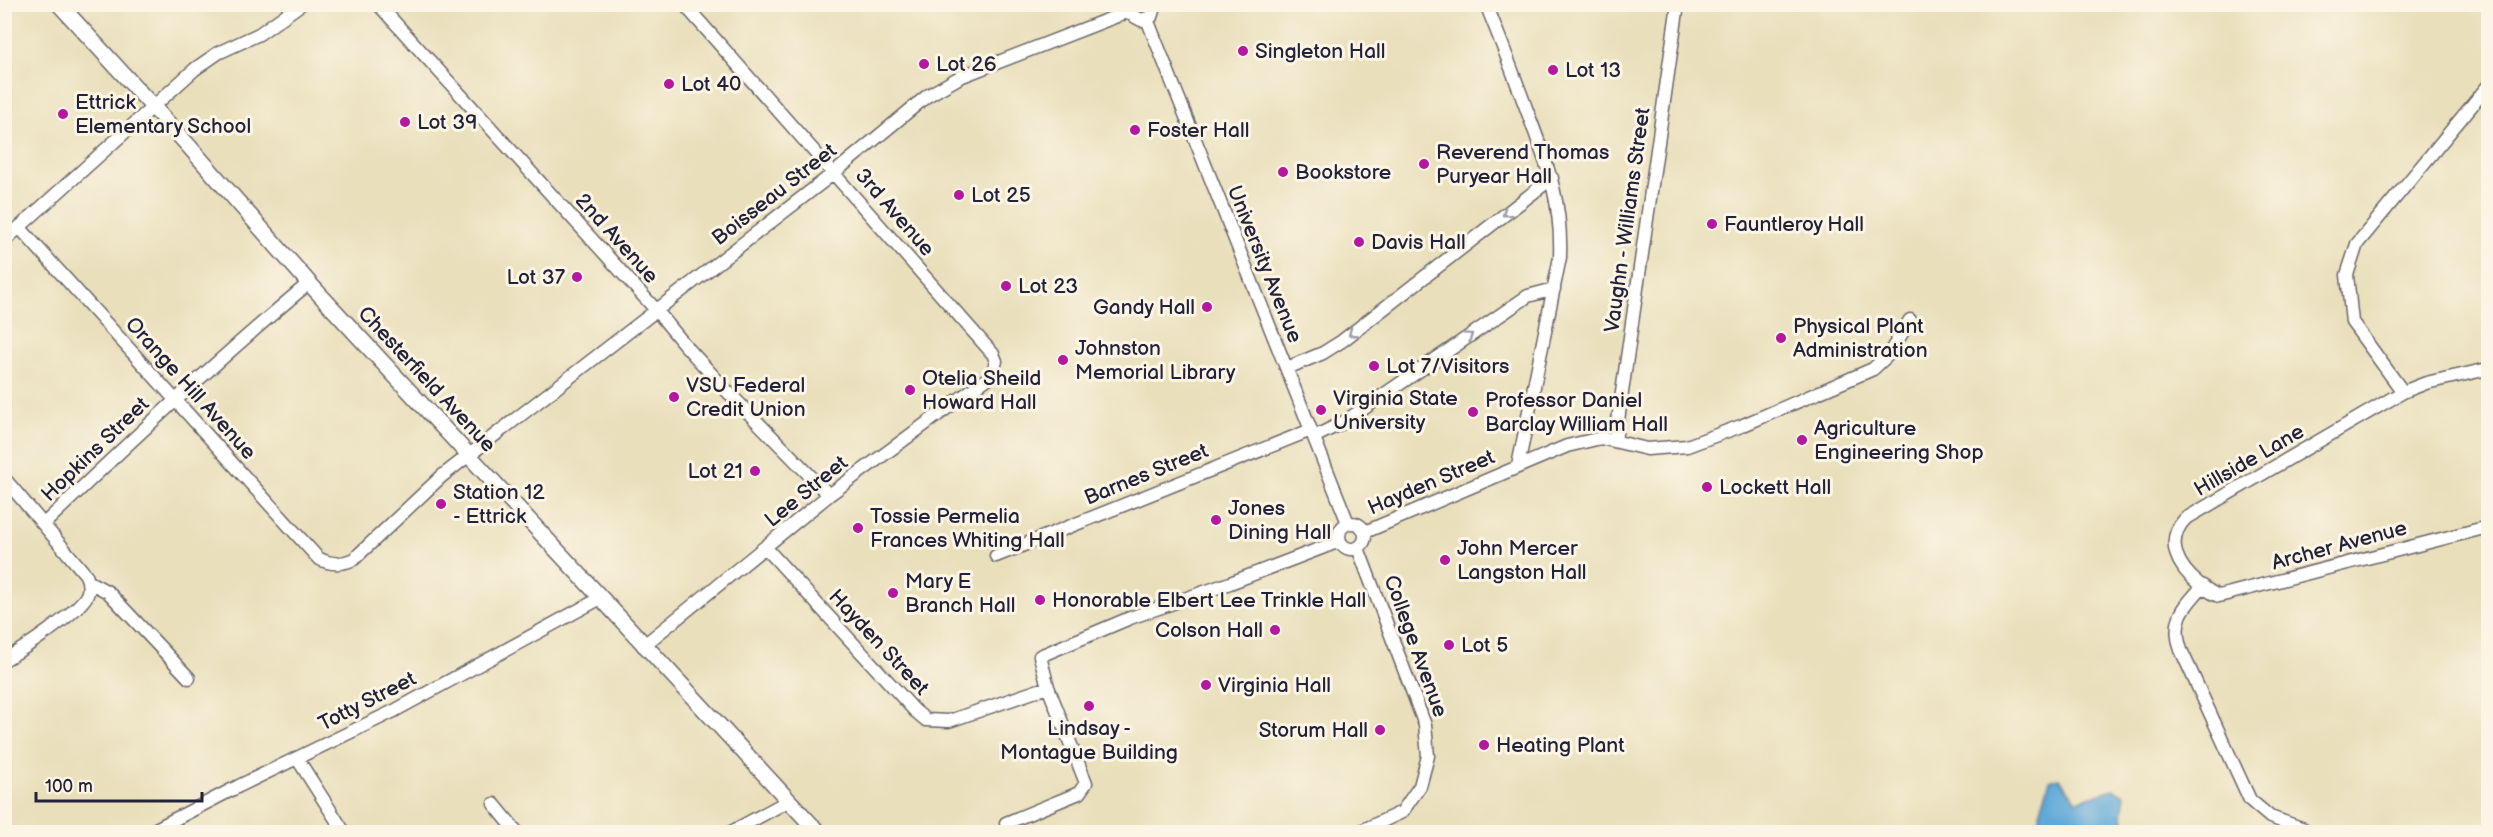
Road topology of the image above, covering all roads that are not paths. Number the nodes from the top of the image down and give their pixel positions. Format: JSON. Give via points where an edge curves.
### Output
{"nodes":[{"id":1,"x":59,"y":4,"type":"edge"},
{"id":2,"x":301,"y":4,"type":"edge"},
{"id":3,"x":378,"y":4,"type":"edge"},
{"id":4,"x":684,"y":4,"type":"edge"},
{"id":5,"x":1155,"y":4,"type":"edge"},
{"id":6,"x":1486,"y":4,"type":"edge"},
{"id":7,"x":1678,"y":4,"type":"edge"},
{"id":8,"x":1130,"y":8,"type":"edge"},
{"id":9,"x":1147,"y":19,"type":"junction"},
{"id":10,"x":2488,"y":86,"type":"edge"},
{"id":11,"x":152,"y":107,"type":"junction"},
{"id":12,"x":834,"y":172,"type":"junction"},
{"id":13,"x":1552,"y":178,"type":"junction"},
{"id":14,"x":20,"y":228,"type":"junction"},
{"id":15,"x":4,"y":241,"type":"edge"},
{"id":16,"x":309,"y":283,"type":"junction"},
{"id":17,"x":1554,"y":289,"type":"junction"},
{"id":18,"x":657,"y":310,"type":"junction"},
{"id":19,"x":1910,"y":320,"type":"dead end"},
{"id":20,"x":994,"y":368,"type":"joint"},
{"id":21,"x":1287,"y":368,"type":"junction"},
{"id":22,"x":2488,"y":369,"type":"edge"},
{"id":23,"x":2403,"y":392,"type":"junction"},
{"id":24,"x":174,"y":400,"type":"junction"},
{"id":25,"x":1313,"y":434,"type":"junction"},
{"id":26,"x":1615,"y":441,"type":"junction"},
{"id":27,"x":470,"y":455,"type":"junction"},
{"id":28,"x":1518,"y":466,"type":"junction"},
{"id":29,"x":4,"y":478,"type":"edge"},
{"id":30,"x":829,"y":495,"type":"junction"},
{"id":31,"x":1348,"y":523,"type":"junction"},
{"id":32,"x":44,"y":524,"type":"junction"},
{"id":33,"x":2488,"y":527,"type":"edge"},
{"id":34,"x":1365,"y":532,"type":"junction"},
{"id":35,"x":1340,"y":541,"type":"junction"},
{"id":36,"x":766,"y":548,"type":"junction"},
{"id":37,"x":1358,"y":548,"type":"junction"},
{"id":38,"x":996,"y":556,"type":"dead end"},
{"id":39,"x":339,"y":564,"type":"joint"},
{"id":40,"x":89,"y":582,"type":"junction"},
{"id":41,"x":2203,"y":586,"type":"junction"},
{"id":42,"x":599,"y":598,"type":"junction"},
{"id":43,"x":643,"y":646,"type":"junction"},
{"id":44,"x":4,"y":660,"type":"edge"},
{"id":45,"x":189,"y":678,"type":"dead end"},
{"id":46,"x":1048,"y":687,"type":"junction"},
{"id":47,"x":297,"y":758,"type":"junction"},
{"id":48,"x":788,"y":801,"type":"junction"},
{"id":49,"x":494,"y":804,"type":"dead end"},
{"id":50,"x":1006,"y":823,"type":"dead end"},
{"id":51,"x":2304,"y":830,"type":"dead end"},
{"id":52,"x":157,"y":831,"type":"edge"},
{"id":53,"x":344,"y":832,"type":"edge"},
{"id":54,"x":517,"y":832,"type":"edge"},
{"id":55,"x":731,"y":832,"type":"edge"},
{"id":56,"x":818,"y":832,"type":"edge"},
{"id":57,"x":1359,"y":832,"type":"edge"}],
"edges":[{"from":1,"to":11,"type":"main road","name":"Chesterfield Avenue"},
{"from":2,"to":11,"type":"street","via":[[259,34],[212,56]]},
{"from":3,"to":18,"type":"street","name":"2nd Avenue"},
{"from":4,"to":12,"type":"street","name":"3rd Avenue"},
{"from":5,"to":9,"type":"street"},
{"from":6,"to":13,"type":"street"},
{"from":7,"to":26,"type":"street","name":"Vaughn - Williams Street"},
{"from":8,"to":9,"type":"street","via":[[1135,18]]},
{"from":8,"to":12,"type":"street","name":"Boisseau Street","via":[[960,77],[927,96]]},
{"from":9,"to":21,"type":"street","name":"University Avenue"},
{"from":10,"to":23,"type":"street","via":[[2357,244],[2347,276],[2352,322]]},
{"from":11,"to":14,"type":"street"},
{"from":11,"to":16,"type":"main road","name":"Chesterfield Avenue"},
{"from":12,"to":18,"type":"street","name":"Boisseau Street"},
{"from":12,"to":20,"type":"street","name":"3rd Avenue","via":[[993,354]]},
{"from":13,"to":17,"type":"street","via":[[1561,234]]},
{"from":13,"to":21,"type":"street","one_way":true,"via":[[1342,341]]},
{"from":14,"to":15,"type":"street"},
{"from":14,"to":24,"type":"street","name":"Orange Hill Avenue"},
{"from":16,"to":24,"type":"street","name":"Hopkins Street"},
{"from":16,"to":27,"type":"main road","name":"Chesterfield Avenue"},
{"from":25,"to":17,"type":"street","name":"Barnes Street","one_way":true,"via":[[1344,422],[1528,296]]},
{"from":17,"to":28,"type":"street"},
{"from":18,"to":27,"type":"street","name":"Boisseau Street"},
{"from":18,"to":30,"type":"street","name":"2nd Avenue","via":[[704,366]]},
{"from":19,"to":26,"type":"street","name":"Hayden Street","via":[[1889,354],[1874,369],[1741,426],[1670,449],[1647,449]]},
{"from":20,"to":30,"type":"street","name":"Lee Street","via":[[992,375]]},
{"from":21,"to":25,"type":"street","name":"University Avenue"},
{"from":22,"to":23,"type":"street","name":"Hillside Lane"},
{"from":23,"to":41,"type":"street","name":"Hillside Lane","via":[[2185,519],[2176,532],[2174,549],[2184,570]]},
{"from":24,"to":32,"type":"street","name":"Hopkins Street"},
{"from":24,"to":39,"type":"street","name":"Orange Hill Avenue","via":[[318,558]]},
{"from":25,"to":31,"type":"street","name":"University Avenue"},
{"from":25,"to":38,"type":"street","name":"Barnes Street"},
{"from":26,"to":28,"type":"street","name":"Hayden Street","via":[[1588,439]]},
{"from":27,"to":39,"type":"street","name":"Boisseau Street","via":[[427,489],[354,559]]},
{"from":27,"to":42,"type":"main road","name":"Chesterfield Avenue"},
{"from":28,"to":34,"type":"street","name":"Hayden Street"},
{"from":29,"to":32,"type":"street"},
{"from":30,"to":36,"type":"street","name":"Lee Street"},
{"from":31,"to":34,"type":"street","via":[[1359,524]]},
{"from":31,"to":35,"type":"street","via":[[1341,529]]},
{"from":32,"to":40,"type":"street"},
{"from":33,"to":41,"type":"street","name":"Archer Avenue","via":[[2227,595],[2211,594]]},
{"from":34,"to":37,"type":"street"},
{"from":35,"to":37,"type":"street","via":[[1347,548]]},
{"from":35,"to":46,"type":"street","via":[[1130,618],[1040,656]]},
{"from":36,"to":43,"type":"street","name":"Lee Street"},
{"from":36,"to":46,"type":"street","name":"Hayden Street","via":[[926,720],[950,721]]},
{"from":37,"to":57,"type":"street","name":"College Avenue","via":[[1425,725],[1428,748],[1420,786],[1402,812]]},
{"from":40,"to":44,"type":"street","via":[[86,597],[80,603]]},
{"from":40,"to":45,"type":"street","via":[[108,592]]},
{"from":41,"to":51,"type":"street","via":[[2181,611],[2177,637],[2181,650],[2250,800],[2270,817]]},
{"from":42,"to":43,"type":"main road","name":"Chesterfield Avenue"},
{"from":42,"to":47,"type":"street","name":"Totty Street","via":[[394,711]]},
{"from":43,"to":48,"type":"main road","name":"Chesterfield Avenue"},
{"from":46,"to":50,"type":"street","via":[[1086,783],[1079,794]]},
{"from":47,"to":52,"type":"street","name":"Totty Street"},
{"from":47,"to":53,"type":"street"},
{"from":48,"to":55,"type":"street"},
{"from":48,"to":56,"type":"main road","name":"Chesterfield Avenue"},
{"from":49,"to":54,"type":"street"}]}
